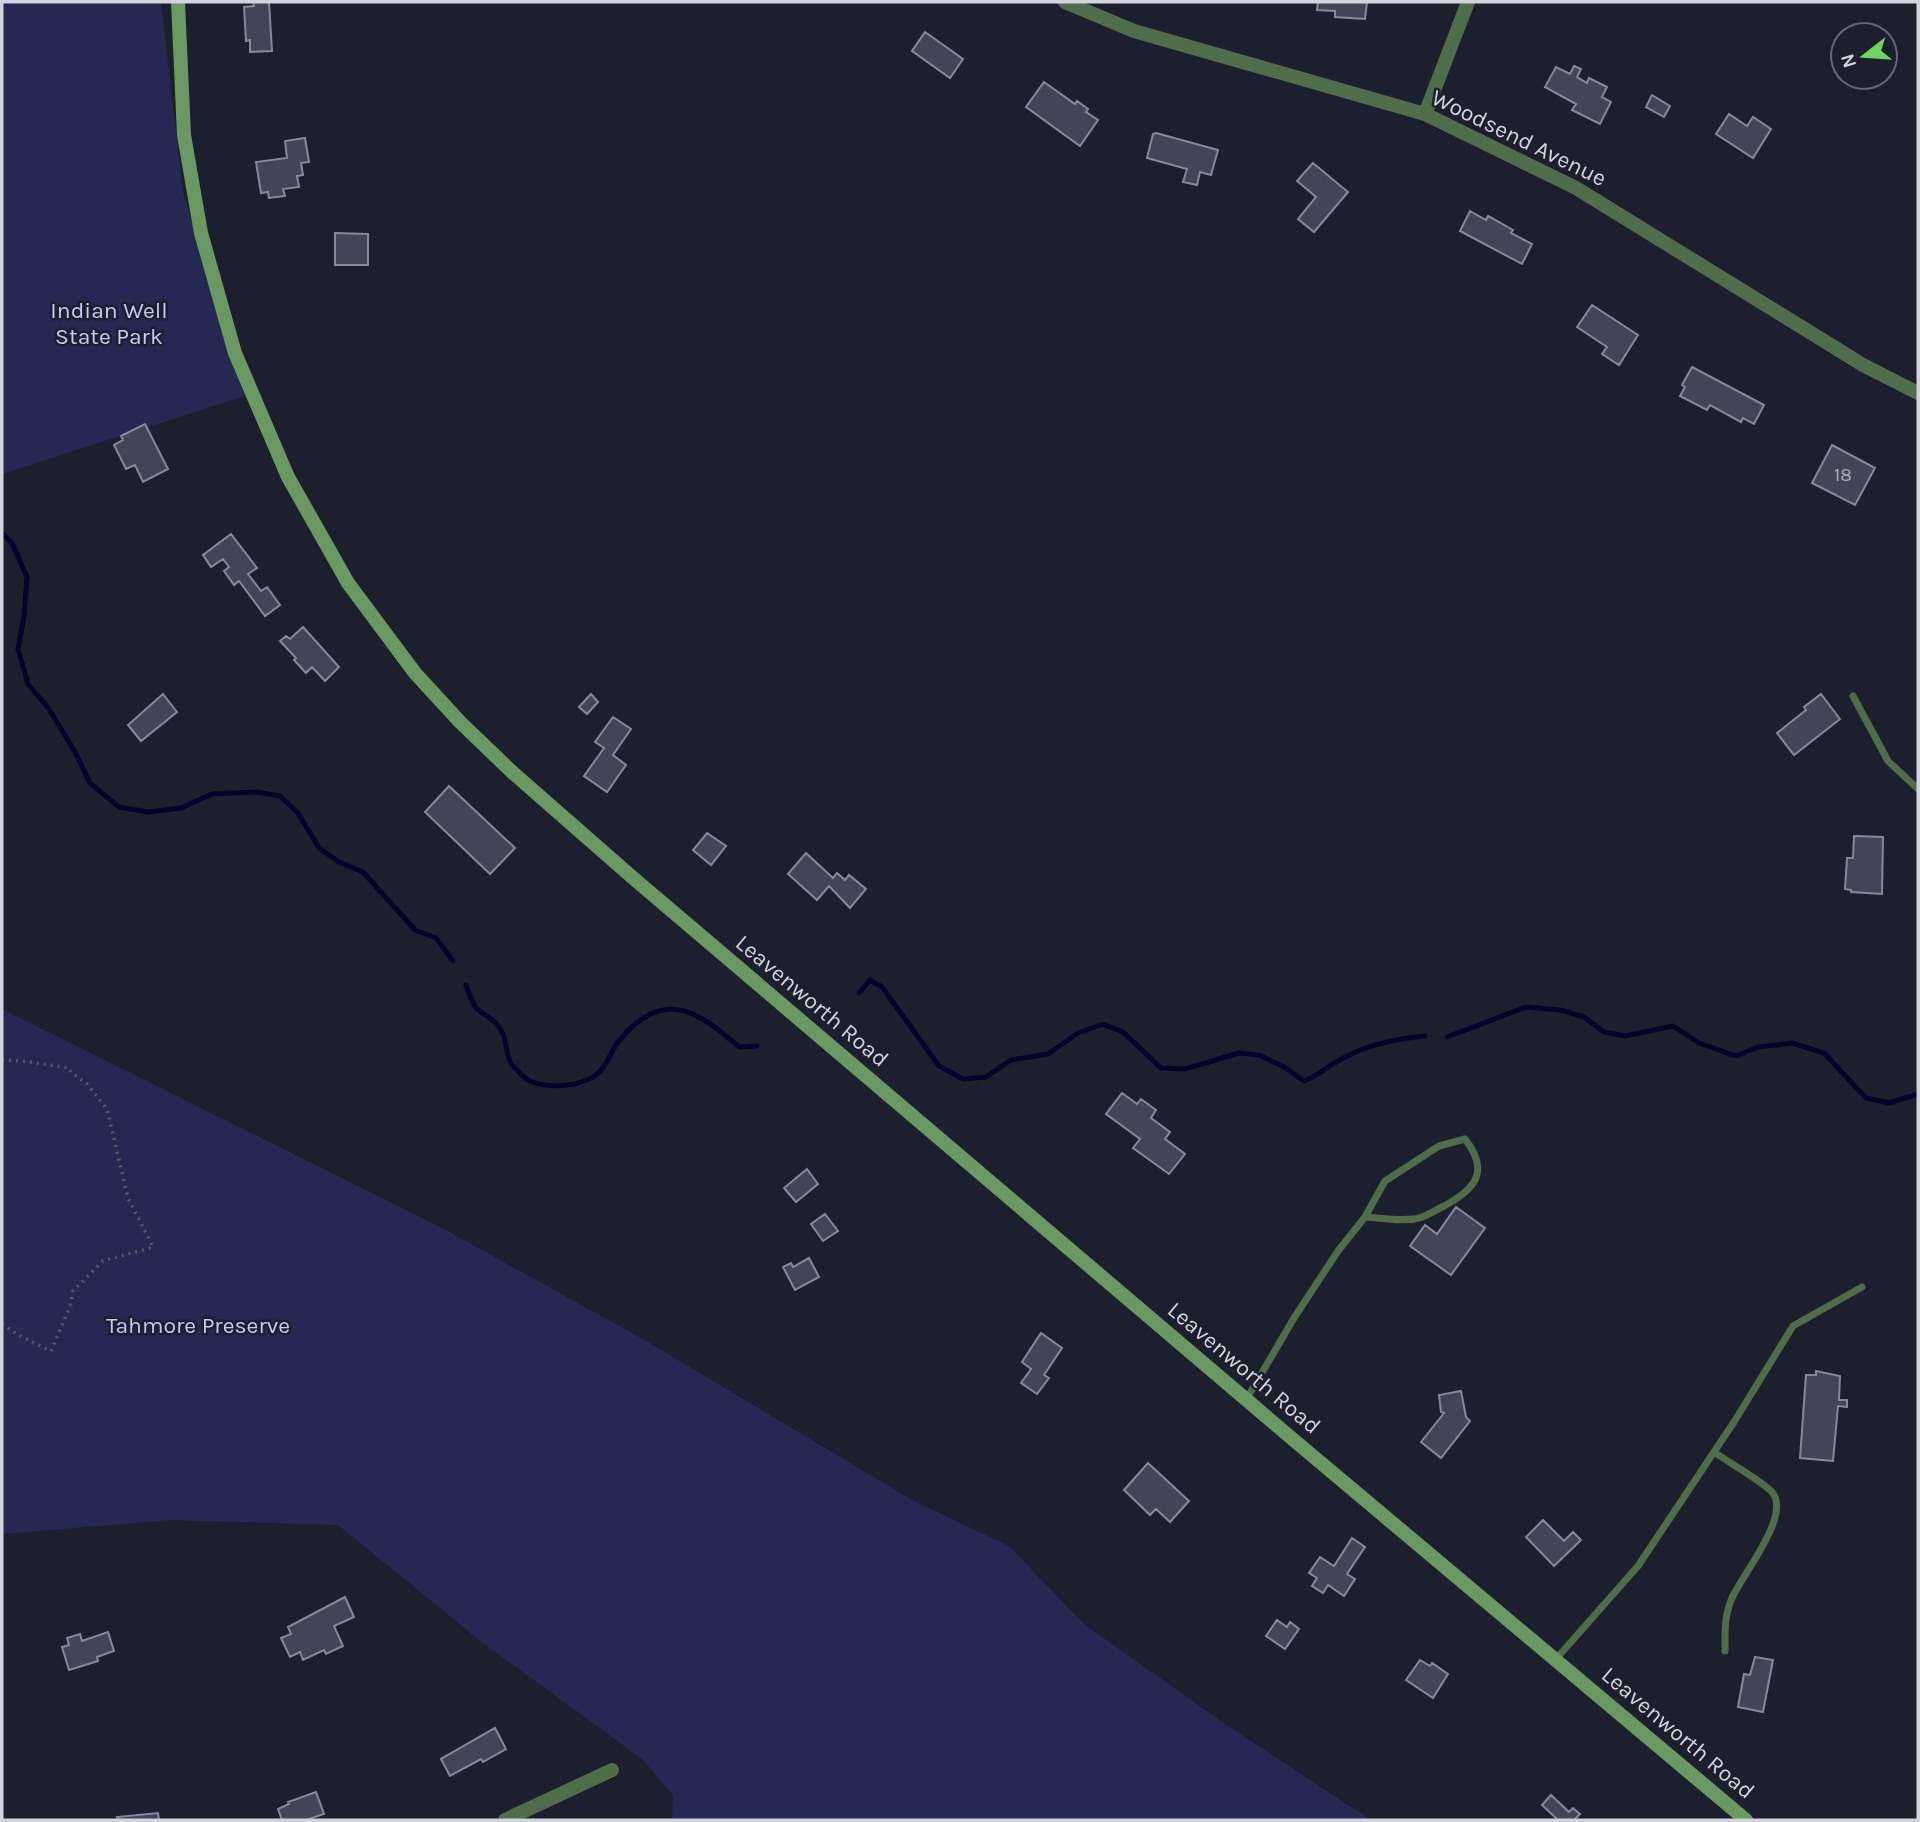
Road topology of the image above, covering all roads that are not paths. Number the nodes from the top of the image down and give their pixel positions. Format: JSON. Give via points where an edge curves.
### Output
{"nodes":[{"id":1,"x":178,"y":2,"type":"edge"},
{"id":2,"x":1065,"y":2,"type":"edge"},
{"id":3,"x":1468,"y":2,"type":"edge"},
{"id":4,"x":1426,"y":114,"type":"junction"},
{"id":5,"x":1918,"y":393,"type":"edge"},
{"id":6,"x":1853,"y":696,"type":"dead end"},
{"id":7,"x":1918,"y":789,"type":"edge"},
{"id":8,"x":1365,"y":1217,"type":"junction"},
{"id":9,"x":1862,"y":1287,"type":"dead end"},
{"id":10,"x":1246,"y":1400,"type":"junction"},
{"id":11,"x":1714,"y":1452,"type":"junction"},
{"id":12,"x":1725,"y":1651,"type":"dead end"},
{"id":13,"x":1556,"y":1659,"type":"junction"},
{"id":14,"x":612,"y":1770,"type":"dead end"},
{"id":15,"x":505,"y":1820,"type":"edge"},
{"id":16,"x":1746,"y":1820,"type":"edge"}],
"edges":[{"from":1,"to":10,"type":"main road","name":"Leavenworth Road","via":[[184,135],[201,233],[235,353],[288,477],[348,583],[415,673],[511,771]]},
{"from":2,"to":4,"type":"street","name":"Woodsend Avenue","via":[[1134,31]]},
{"from":3,"to":4,"type":"street"},
{"from":4,"to":5,"type":"street","name":"Woodsend Avenue","via":[[1576,188],[1863,365]]},
{"from":6,"to":7,"type":"lane","via":[[1888,761]]},
{"from":8,"to":8,"type":"lane","via":[[1385,1181],[1439,1146],[1465,1139],[1476,1154],[1479,1172],[1470,1190],[1451,1202],[1420,1218]]},
{"from":8,"to":10,"type":"lane","via":[[1294,1318]]},
{"from":9,"to":11,"type":"lane","via":[[1793,1326]]},
{"from":10,"to":13,"type":"main road","name":"Leavenworth Road"},
{"from":11,"to":12,"type":"lane","via":[[1772,1492],[1778,1503],[1777,1519],[1731,1599],[1725,1620]]},
{"from":11,"to":13,"type":"lane","via":[[1638,1566]]},
{"from":13,"to":16,"type":"main road","name":"Leavenworth Road"},
{"from":14,"to":15,"type":"street"}]}
